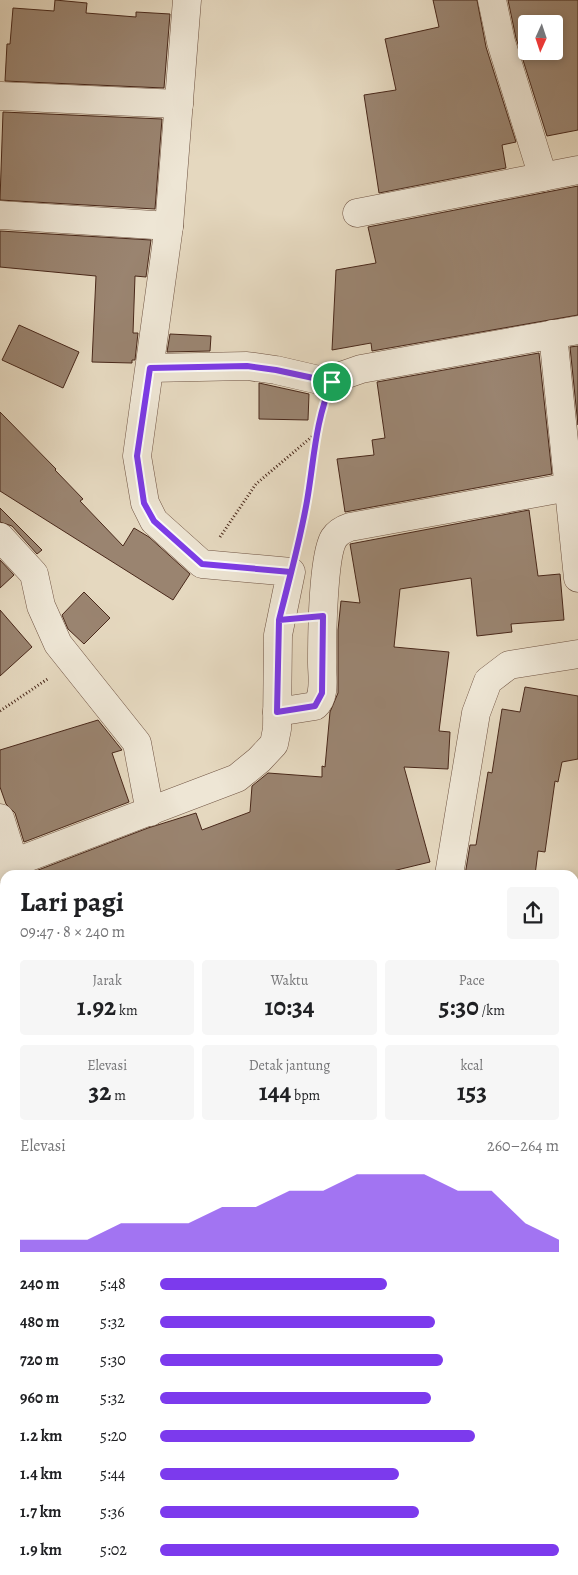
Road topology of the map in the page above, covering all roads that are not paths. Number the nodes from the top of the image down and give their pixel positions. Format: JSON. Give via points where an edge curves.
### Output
{"nodes":[{"id":1,"x":187,"y":0,"type":"edge"},
{"id":2,"x":492,"y":0,"type":"edge"},
{"id":3,"x":1,"y":96,"type":"dead end"},
{"id":4,"x":179,"y":104,"type":"junction"},
{"id":5,"x":578,"y":170,"type":"edge"},
{"id":6,"x":542,"y":177,"type":"junction"},
{"id":7,"x":357,"y":212,"type":"dead end"},
{"id":8,"x":0,"y":216,"type":"edge"},
{"id":9,"x":169,"y":226,"type":"junction"},
{"id":10,"x":566,"y":332,"type":"edge"},
{"id":11,"x":150,"y":368,"type":"junction"},
{"id":12,"x":569,"y":487,"type":"junction"},
{"id":13,"x":0,"y":536,"type":"edge"},
{"id":14,"x":578,"y":578,"type":"edge"},
{"id":15,"x":323,"y":616,"type":"junction"},
{"id":16,"x":279,"y":620,"type":"junction"},
{"id":17,"x":578,"y":654,"type":"edge"},
{"id":18,"x":277,"y":712,"type":"junction"},
{"id":19,"x":150,"y":812,"type":"junction"},
{"id":20,"x":0,"y":818,"type":"edge"},
{"id":21,"x":11,"y":869,"type":"edge"},
{"id":22,"x":450,"y":870,"type":"edge"}],
"edges":[{"from":1,"to":4,"type":"street"},
{"from":2,"to":6,"type":"street","via":[[501,42]]},
{"from":3,"to":4,"type":"street"},
{"from":4,"to":9,"type":"street"},
{"from":5,"to":6,"type":"street"},
{"from":6,"to":7,"type":"street"},
{"from":8,"to":9,"type":"street"},
{"from":9,"to":11,"type":"street"},
{"from":10,"to":11,"type":"street","via":[[361,369],[332,382],[247,366]]},
{"from":10,"to":12,"type":"street"},
{"from":11,"to":16,"type":"street","via":[[137,456],[144,503],[154,521],[202,564],[291,572]]},
{"from":12,"to":14,"type":"street"},
{"from":12,"to":15,"type":"street","via":[[341,531],[329,549]]},
{"from":13,"to":19,"type":"street","via":[[34,574],[44,614],[58,644],[137,743]]},
{"from":15,"to":16,"type":"street"},
{"from":15,"to":18,"type":"street","via":[[322,693],[319,702],[315,706]]},
{"from":16,"to":18,"type":"street"},
{"from":17,"to":22,"type":"street","via":[[508,665],[488,681],[476,713]]},
{"from":18,"to":19,"type":"street","via":[[278,729],[274,744],[237,778]]},
{"from":19,"to":21,"type":"street"},
{"from":20,"to":21,"type":"street"}]}
